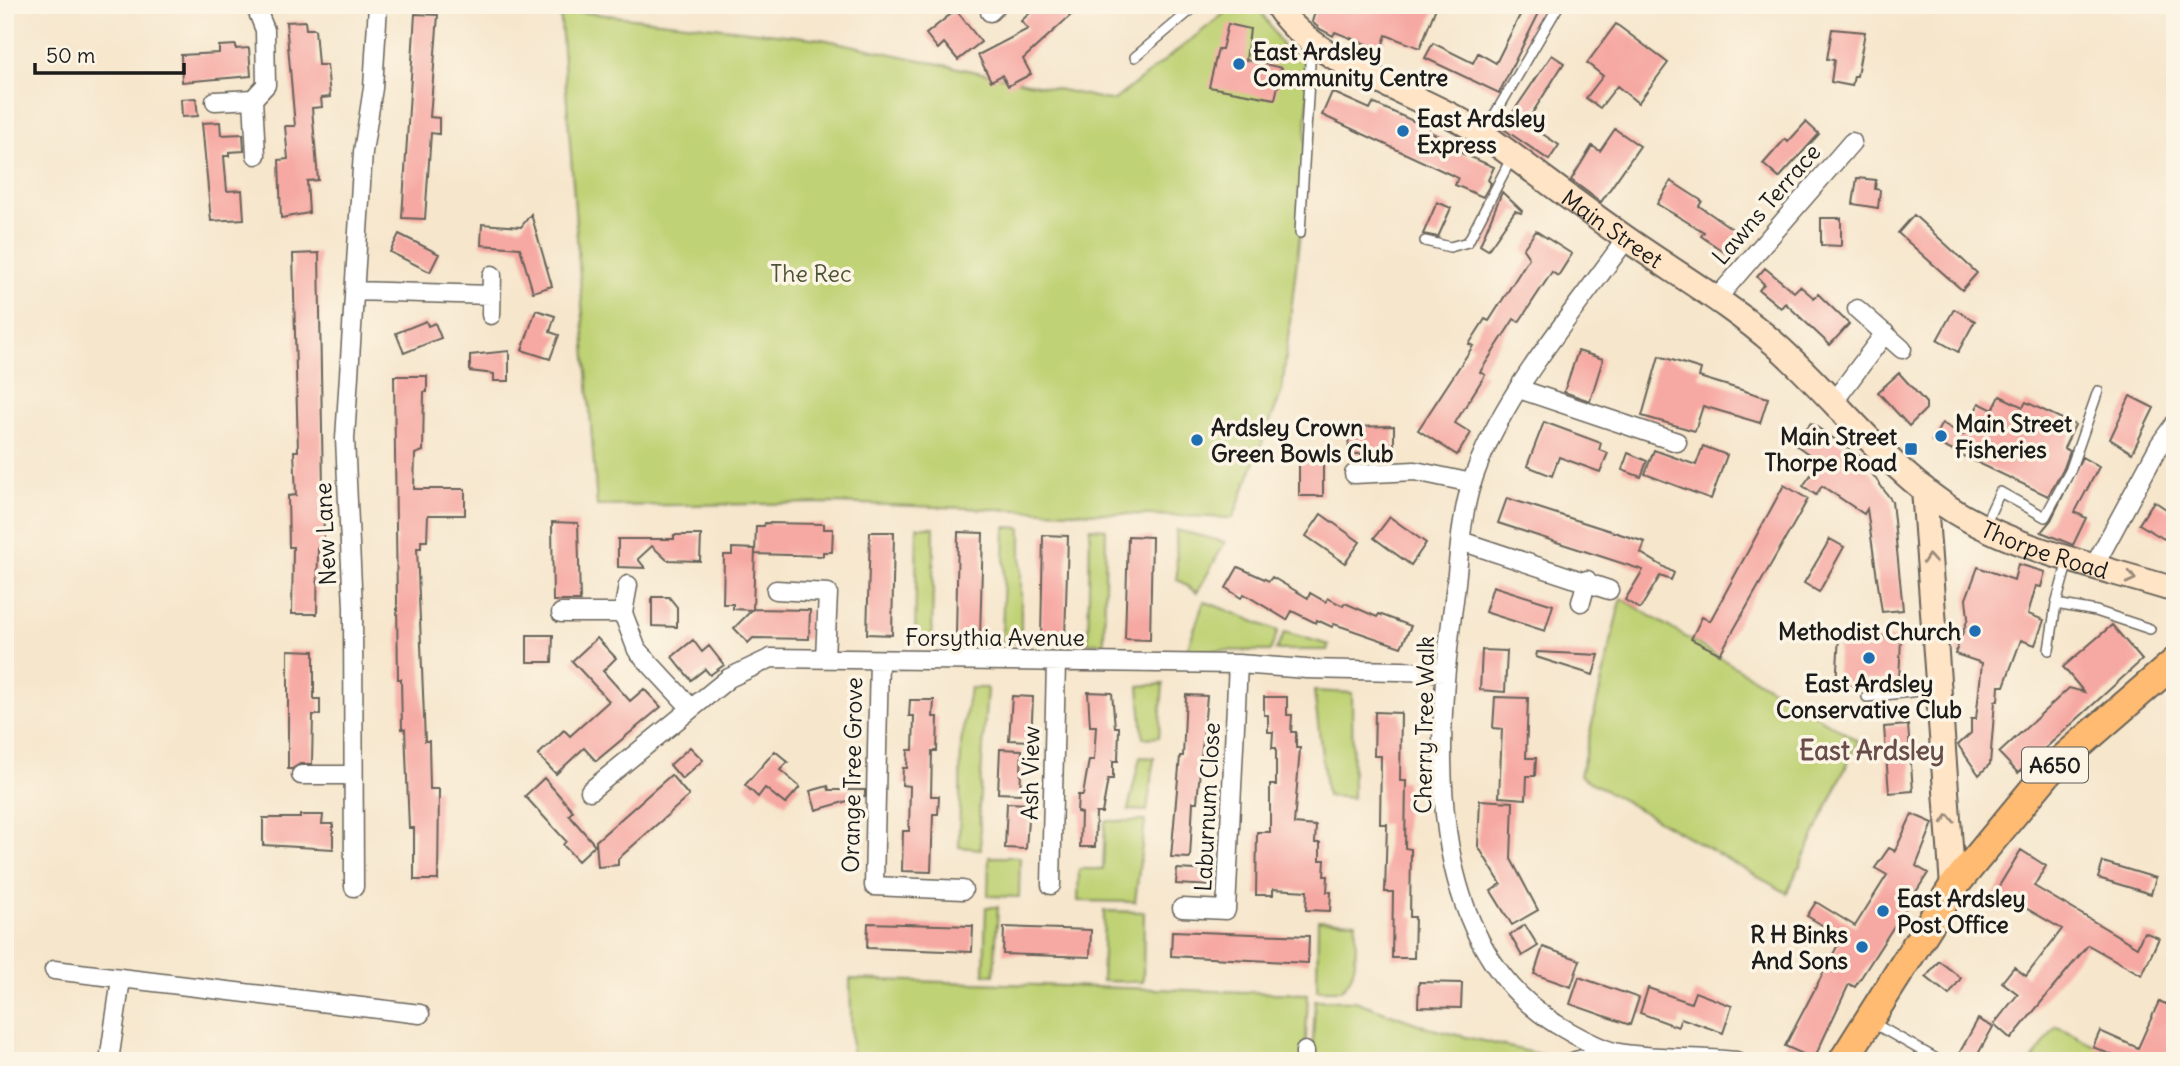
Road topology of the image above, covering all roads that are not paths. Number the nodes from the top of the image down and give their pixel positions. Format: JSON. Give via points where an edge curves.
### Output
{"nodes":[{"id":1,"x":255,"y":5,"type":"edge"},
{"id":2,"x":378,"y":5,"type":"edge"},
{"id":3,"x":1197,"y":5,"type":"edge"},
{"id":4,"x":1277,"y":5,"type":"edge"},
{"id":5,"x":1559,"y":5,"type":"edge"},
{"id":6,"x":1311,"y":43,"type":"junction"},
{"id":7,"x":1135,"y":57,"type":"dead end"},
{"id":8,"x":253,"y":99,"type":"junction"},
{"id":9,"x":215,"y":101,"type":"dead end"},
{"id":10,"x":1483,"y":134,"type":"junction"},
{"id":11,"x":1852,"y":142,"type":"dead end"},
{"id":12,"x":256,"y":155,"type":"dead end"},
{"id":13,"x":1512,"y":156,"type":"junction"},
{"id":14,"x":1300,"y":233,"type":"dead end"},
{"id":15,"x":1626,"y":239,"type":"junction"},
{"id":16,"x":1425,"y":241,"type":"dead end"},
{"id":17,"x":492,"y":275,"type":"dead end"},
{"id":18,"x":354,"y":291,"type":"junction"},
{"id":19,"x":491,"y":295,"type":"junction"},
{"id":20,"x":1717,"y":298,"type":"junction"},
{"id":21,"x":1857,"y":310,"type":"dead end"},
{"id":22,"x":491,"y":315,"type":"dead end"},
{"id":23,"x":1885,"y":333,"type":"junction"},
{"id":24,"x":1902,"y":349,"type":"dead end"},
{"id":25,"x":1519,"y":389,"type":"junction"},
{"id":26,"x":2098,"y":391,"type":"dead end"},
{"id":27,"x":1835,"y":400,"type":"junction"},
{"id":28,"x":2175,"y":424,"type":"edge"},
{"id":29,"x":1677,"y":442,"type":"dead end"},
{"id":30,"x":1354,"y":474,"type":"dead end"},
{"id":31,"x":1472,"y":484,"type":"junction"},
{"id":32,"x":1924,"y":489,"type":"junction"},
{"id":33,"x":1984,"y":526,"type":"junction"},
{"id":34,"x":1461,"y":541,"type":"junction"},
{"id":35,"x":2069,"y":559,"type":"junction"},
{"id":36,"x":2093,"y":568,"type":"junction"},
{"id":37,"x":1587,"y":580,"type":"junction"},
{"id":38,"x":628,"y":585,"type":"dead end"},
{"id":39,"x":776,"y":590,"type":"dead end"},
{"id":40,"x":1609,"y":590,"type":"dead end"},
{"id":41,"x":2175,"y":590,"type":"edge"},
{"id":42,"x":1581,"y":601,"type":"dead end"},
{"id":43,"x":2056,"y":604,"type":"junction"},
{"id":44,"x":561,"y":613,"type":"dead end"},
{"id":45,"x":623,"y":613,"type":"junction"},
{"id":46,"x":2150,"y":629,"type":"dead end"},
{"id":47,"x":2049,"y":650,"type":"dead end"},
{"id":48,"x":825,"y":658,"type":"junction"},
{"id":49,"x":879,"y":660,"type":"junction"},
{"id":50,"x":1056,"y":662,"type":"junction"},
{"id":51,"x":2175,"y":662,"type":"edge"},
{"id":52,"x":1238,"y":664,"type":"junction"},
{"id":53,"x":1445,"y":672,"type":"junction"},
{"id":54,"x":1938,"y":689,"type":"junction"},
{"id":55,"x":1867,"y":697,"type":"dead end"},
{"id":56,"x":691,"y":708,"type":"junction"},
{"id":57,"x":301,"y":775,"type":"dead end"},
{"id":58,"x":352,"y":775,"type":"junction"},
{"id":59,"x":590,"y":791,"type":"dead end"},
{"id":60,"x":1051,"y":885,"type":"dead end"},
{"id":61,"x":355,"y":887,"type":"dead end"},
{"id":62,"x":1953,"y":887,"type":"junction"},
{"id":63,"x":963,"y":890,"type":"dead end"},
{"id":64,"x":1182,"y":908,"type":"dead end"},
{"id":65,"x":54,"y":970,"type":"dead end"},
{"id":66,"x":121,"y":979,"type":"junction"},
{"id":67,"x":420,"y":1014,"type":"dead end"},
{"id":68,"x":1868,"y":1021,"type":"junction"},
{"id":69,"x":1614,"y":1052,"type":"junction"},
{"id":70,"x":109,"y":1061,"type":"edge"},
{"id":71,"x":986,"y":1061,"type":"edge"},
{"id":72,"x":999,"y":1061,"type":"edge"},
{"id":73,"x":1575,"y":1061,"type":"edge"},
{"id":74,"x":1736,"y":1061,"type":"edge"},
{"id":75,"x":1843,"y":1061,"type":"edge"},
{"id":76,"x":1940,"y":1061,"type":"edge"}],
"edges":[{"from":1,"to":8,"type":"street","via":[[265,30],[266,85]]},
{"from":2,"to":18,"type":"street","name":"New Lane"},
{"from":3,"to":7,"type":"lane"},
{"from":4,"to":6,"type":"street","name":"Main Street"},
{"from":5,"to":10,"type":"lane"},
{"from":6,"to":10,"type":"street","name":"Main Street"},
{"from":6,"to":14,"type":"lane"},
{"from":8,"to":9,"type":"street"},
{"from":8,"to":12,"type":"street"},
{"from":10,"to":13,"type":"street","name":"Main Street"},
{"from":11,"to":20,"type":"street","name":"Lawns Terrace"},
{"from":13,"to":15,"type":"street","name":"Main Street"},
{"from":13,"to":16,"type":"lane","via":[[1468,242],[1450,247]]},
{"from":15,"to":20,"type":"street","name":"Main Street"},
{"from":15,"to":25,"type":"street","name":"Cherry Tree Walk"},
{"from":17,"to":19,"type":"street"},
{"from":18,"to":19,"type":"street"},
{"from":18,"to":58,"type":"street","name":"New Lane","via":[[345,439],[353,607]]},
{"from":19,"to":22,"type":"street"},
{"from":20,"to":27,"type":"street","name":"Main Street"},
{"from":21,"to":23,"type":"street"},
{"from":23,"to":24,"type":"street"},
{"from":23,"to":27,"type":"street"},
{"from":25,"to":29,"type":"street"},
{"from":25,"to":31,"type":"street","name":"Cherry Tree Walk","via":[[1499,419]]},
{"from":26,"to":33,"type":"lane","via":[[2070,471],[2045,517],[2000,492]]},
{"from":27,"to":32,"type":"street","name":"Main Street"},
{"from":28,"to":36,"type":"street"},
{"from":30,"to":31,"type":"street","via":[[1415,471]]},
{"from":31,"to":34,"type":"street","name":"Cherry Tree Walk"},
{"from":32,"to":33,"type":"street","name":"Thorpe Road"},
{"from":54,"to":32,"type":"street","one_way":true},
{"from":33,"to":35,"type":"street","name":"Thorpe Road"},
{"from":34,"to":37,"type":"street"},
{"from":34,"to":53,"type":"street","name":"Cherry Tree Walk"},
{"from":35,"to":36,"type":"street","name":"Thorpe Road"},
{"from":35,"to":43,"type":"lane"},
{"from":36,"to":41,"type":"street","name":"Thorpe Road","one_way":true},
{"from":37,"to":40,"type":"street"},
{"from":37,"to":42,"type":"street"},
{"from":38,"to":45,"type":"street"},
{"from":39,"to":48,"type":"street","via":[[828,593]]},
{"from":43,"to":46,"type":"lane","via":[[2096,611]]},
{"from":43,"to":47,"type":"lane"},
{"from":44,"to":45,"type":"street"},
{"from":45,"to":56,"type":"street","via":[[637,650]]},
{"from":48,"to":49,"type":"street","name":"Forsythia Avenue"},
{"from":48,"to":56,"type":"street","name":"Forsythia Avenue","via":[[771,658],[751,665]]},
{"from":49,"to":50,"type":"street","name":"Forsythia Avenue"},
{"from":49,"to":63,"type":"street","name":"Orange Tree Grove","via":[[874,886]]},
{"from":50,"to":52,"type":"street","name":"Forsythia Avenue"},
{"from":50,"to":60,"type":"street","name":"Ash View"},
{"from":51,"to":62,"type":"main road","number":"A650","via":[[2049,771]]},
{"from":52,"to":53,"type":"street","name":"Forsythia Avenue"},
{"from":52,"to":64,"type":"street","name":"Laburnum Close","via":[[1226,910]]},
{"from":53,"to":69,"type":"street","name":"Cherry Tree Walk","via":[[1447,837],[1473,931],[1496,969],[1531,1008]]},
{"from":54,"to":55,"type":"lane"},
{"from":62,"to":54,"type":"street","one_way":true},
{"from":56,"to":59,"type":"street","name":"Forsythia Avenue"},
{"from":57,"to":58,"type":"street"},
{"from":58,"to":61,"type":"street","name":"New Lane"},
{"from":62,"to":68,"type":"main road","number":"A650"},
{"from":65,"to":66,"type":"street"},
{"from":66,"to":67,"type":"street"},
{"from":66,"to":70,"type":"street"},
{"from":68,"to":75,"type":"main road","number":"A650"},
{"from":68,"to":76,"type":"lane"},
{"from":69,"to":73,"type":"street"},
{"from":69,"to":74,"type":"street","name":"Cherry Tree Walk"},
{"from":71,"to":72,"type":"lane"}]}
